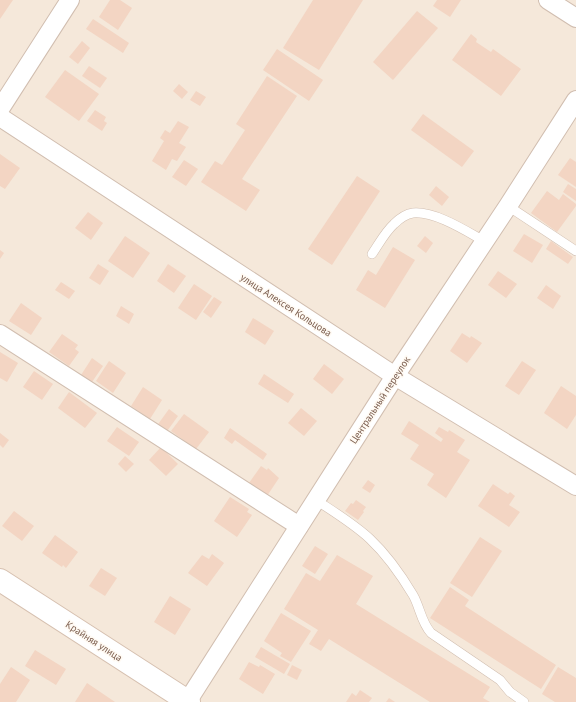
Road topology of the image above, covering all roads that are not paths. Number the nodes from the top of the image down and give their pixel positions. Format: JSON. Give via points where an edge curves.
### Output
{"nodes":[{"id":1,"x":70,"y":0,"type":"edge"},
{"id":2,"x":548,"y":0,"type":"edge"},
{"id":3,"x":576,"y":18,"type":"edge"},
{"id":4,"x":576,"y":100,"type":"edge"},
{"id":5,"x":0,"y":109,"type":"edge"},
{"id":6,"x":0,"y":117,"type":"edge"},
{"id":7,"x":508,"y":206,"type":"junction"},
{"id":8,"x":484,"y":241,"type":"junction"},
{"id":9,"x":576,"y":252,"type":"edge"},
{"id":10,"x":372,"y":254,"type":"dead end"},
{"id":11,"x":0,"y":334,"type":"edge"},
{"id":12,"x":395,"y":376,"type":"junction"},
{"id":13,"x":576,"y":486,"type":"edge"},
{"id":14,"x":316,"y":500,"type":"junction"},
{"id":15,"x":299,"y":526,"type":"junction"},
{"id":16,"x":0,"y":580,"type":"edge"},
{"id":17,"x":188,"y":702,"type":"edge"},
{"id":18,"x":524,"y":702,"type":"edge"}],
"edges":[{"from":1,"to":5,"type":"street"},
{"from":2,"to":3,"type":"street"},
{"from":4,"to":7,"type":"street","name":"Центральный переулок"},
{"from":6,"to":12,"type":"street","name":"улица Алексея Кольцова"},
{"from":7,"to":8,"type":"street","name":"Центральный переулок"},
{"from":7,"to":9,"type":"lane"},
{"from":8,"to":10,"type":"lane","via":[[463,229],[419,213],[405,216],[394,224]]},
{"from":8,"to":12,"type":"street","name":"Центральный переулок"},
{"from":11,"to":15,"type":"street"},
{"from":12,"to":13,"type":"street","name":"улица Алексея Кольцова"},
{"from":12,"to":14,"type":"street","name":"Центральный переулок"},
{"from":14,"to":15,"type":"street","name":"Центральный переулок"},
{"from":14,"to":18,"type":"lane","via":[[359,530],[379,548],[412,594],[422,621],[431,633],[500,680],[510,692]]},
{"from":15,"to":17,"type":"street","name":"Центральный переулок"},
{"from":16,"to":17,"type":"main road","name":"Крайняя улица"}]}
